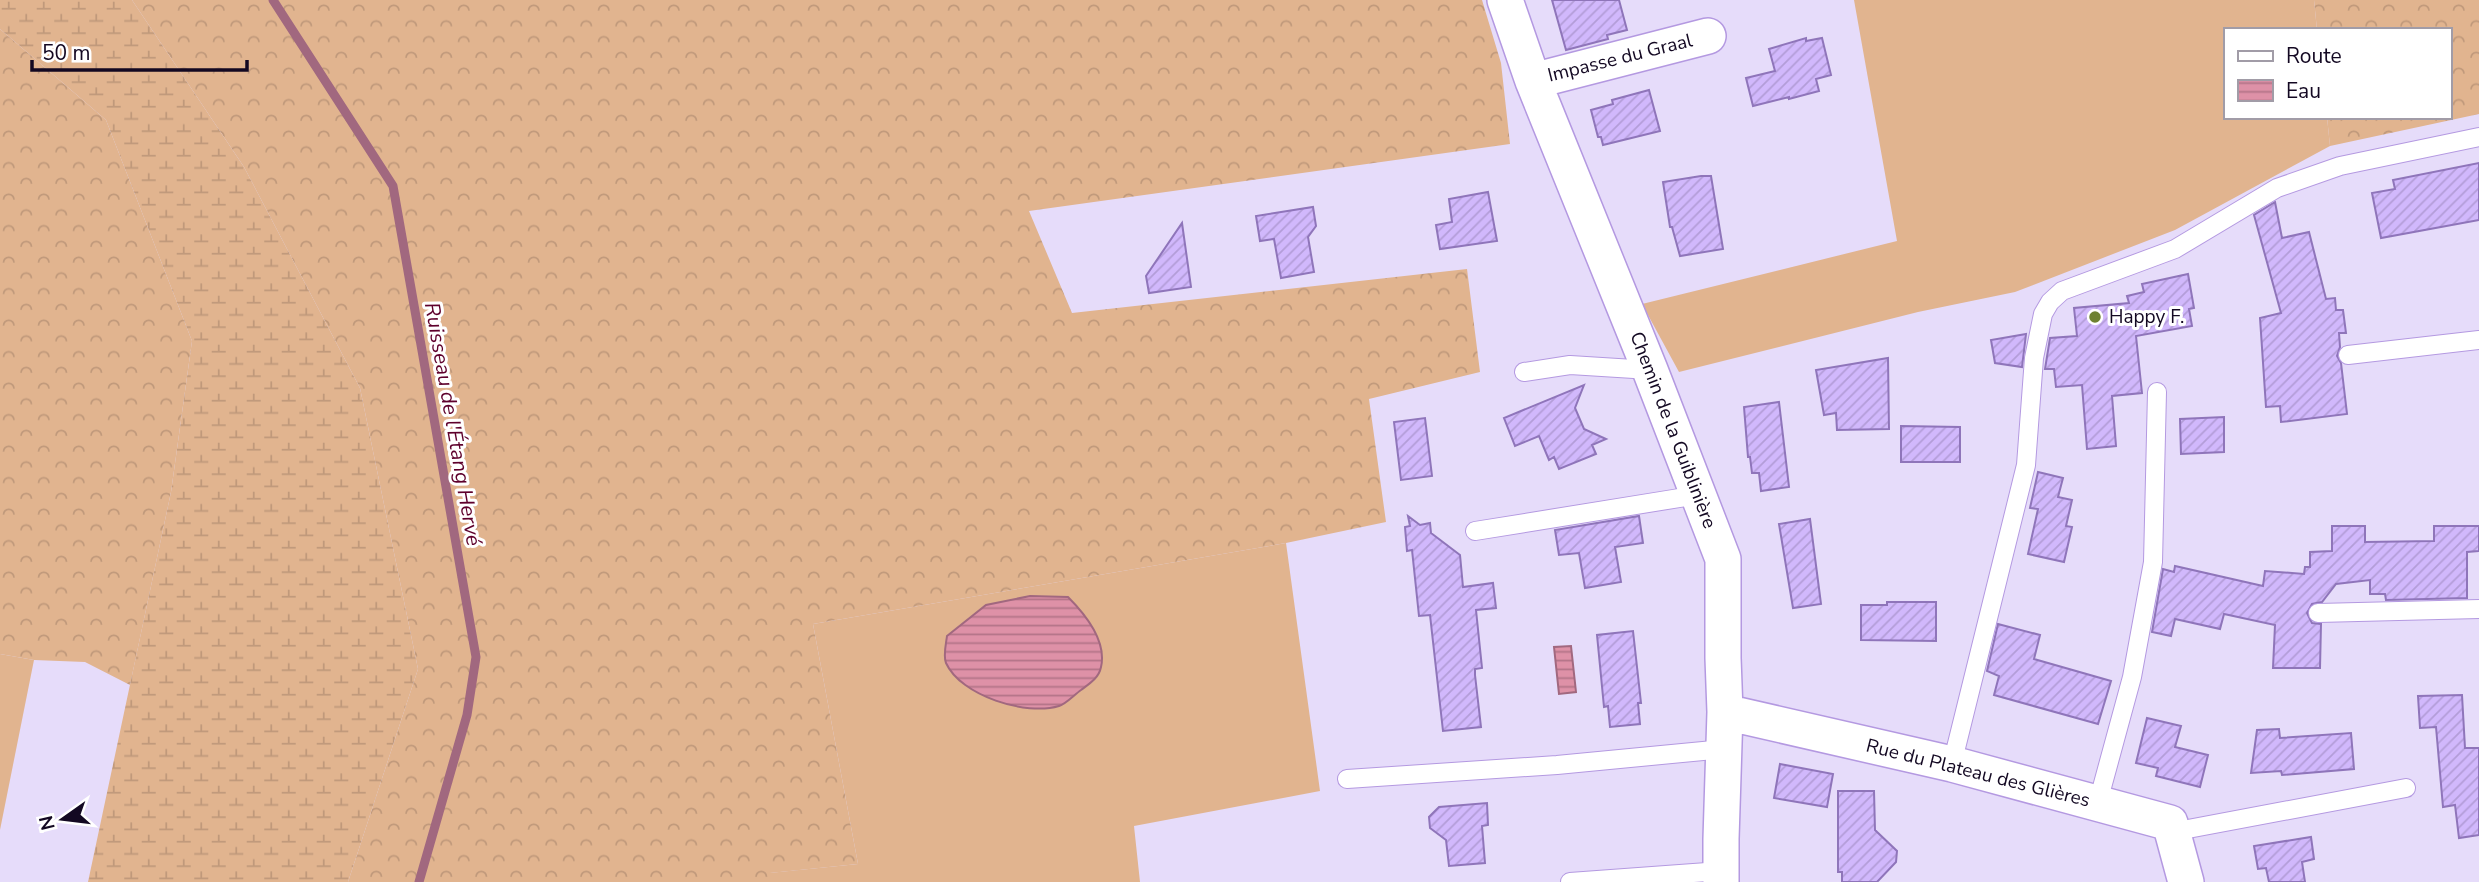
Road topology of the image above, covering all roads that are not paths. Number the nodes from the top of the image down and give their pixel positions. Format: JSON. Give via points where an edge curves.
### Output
{"nodes":[{"id":1,"x":1505,"y":0,"type":"edge"},
{"id":2,"x":1708,"y":36,"type":"dead end"},
{"id":3,"x":1533,"y":81,"type":"junction"},
{"id":4,"x":2479,"y":137,"type":"edge"},
{"id":5,"x":2479,"y":340,"type":"edge"},
{"id":6,"x":2348,"y":355,"type":"dead end"},
{"id":7,"x":1650,"y":370,"type":"junction"},
{"id":8,"x":1524,"y":372,"type":"dead end"},
{"id":9,"x":2157,"y":392,"type":"dead end"},
{"id":10,"x":1698,"y":495,"type":"junction"},
{"id":11,"x":1475,"y":531,"type":"dead end"},
{"id":12,"x":2479,"y":609,"type":"edge"},
{"id":13,"x":2318,"y":613,"type":"dead end"},
{"id":14,"x":1726,"y":712,"type":"junction"},
{"id":15,"x":1724,"y":749,"type":"junction"},
{"id":16,"x":1952,"y":764,"type":"junction"},
{"id":17,"x":1347,"y":779,"type":"dead end"},
{"id":18,"x":2406,"y":788,"type":"dead end"},
{"id":19,"x":2098,"y":802,"type":"junction"},
{"id":20,"x":2172,"y":832,"type":"junction"},
{"id":21,"x":1721,"y":876,"type":"edge"},
{"id":22,"x":1570,"y":882,"type":"edge"},
{"id":23,"x":2186,"y":882,"type":"edge"}],
"edges":[{"from":1,"to":3,"type":"street","name":"Chemin de la Guiblinière"},
{"from":2,"to":3,"type":"street","name":"Impasse du Graal"},
{"from":3,"to":7,"type":"street","name":"Chemin de la Guiblinière"},
{"from":4,"to":16,"type":"lane","via":[[2340,166],[2277,188],[2175,249],[2062,291],[2050,302],[2034,358],[2026,465]]},
{"from":5,"to":6,"type":"lane"},
{"from":7,"to":8,"type":"lane","via":[[1570,365]]},
{"from":7,"to":10,"type":"street","name":"Chemin de la Guiblinière"},
{"from":9,"to":19,"type":"lane","via":[[2153,562],[2132,677]]},
{"from":10,"to":11,"type":"lane"},
{"from":10,"to":14,"type":"street","name":"Chemin de la Guiblinière","via":[[1723,559]]},
{"from":12,"to":13,"type":"lane"},
{"from":14,"to":15,"type":"street","name":"Chemin de la Guiblinière"},
{"from":14,"to":16,"type":"street","name":"Rue du Plateau des Glières"},
{"from":15,"to":17,"type":"lane"},
{"from":15,"to":21,"type":"street","name":"Chemin de la Guiblinière"},
{"from":16,"to":19,"type":"street","name":"Rue du Plateau des Glières"},
{"from":18,"to":20,"type":"lane"},
{"from":19,"to":20,"type":"street","name":"Rue du Plateau des Glières","via":[[2170,823]]},
{"from":20,"to":23,"type":"street"},
{"from":21,"to":22,"type":"lane"}]}
